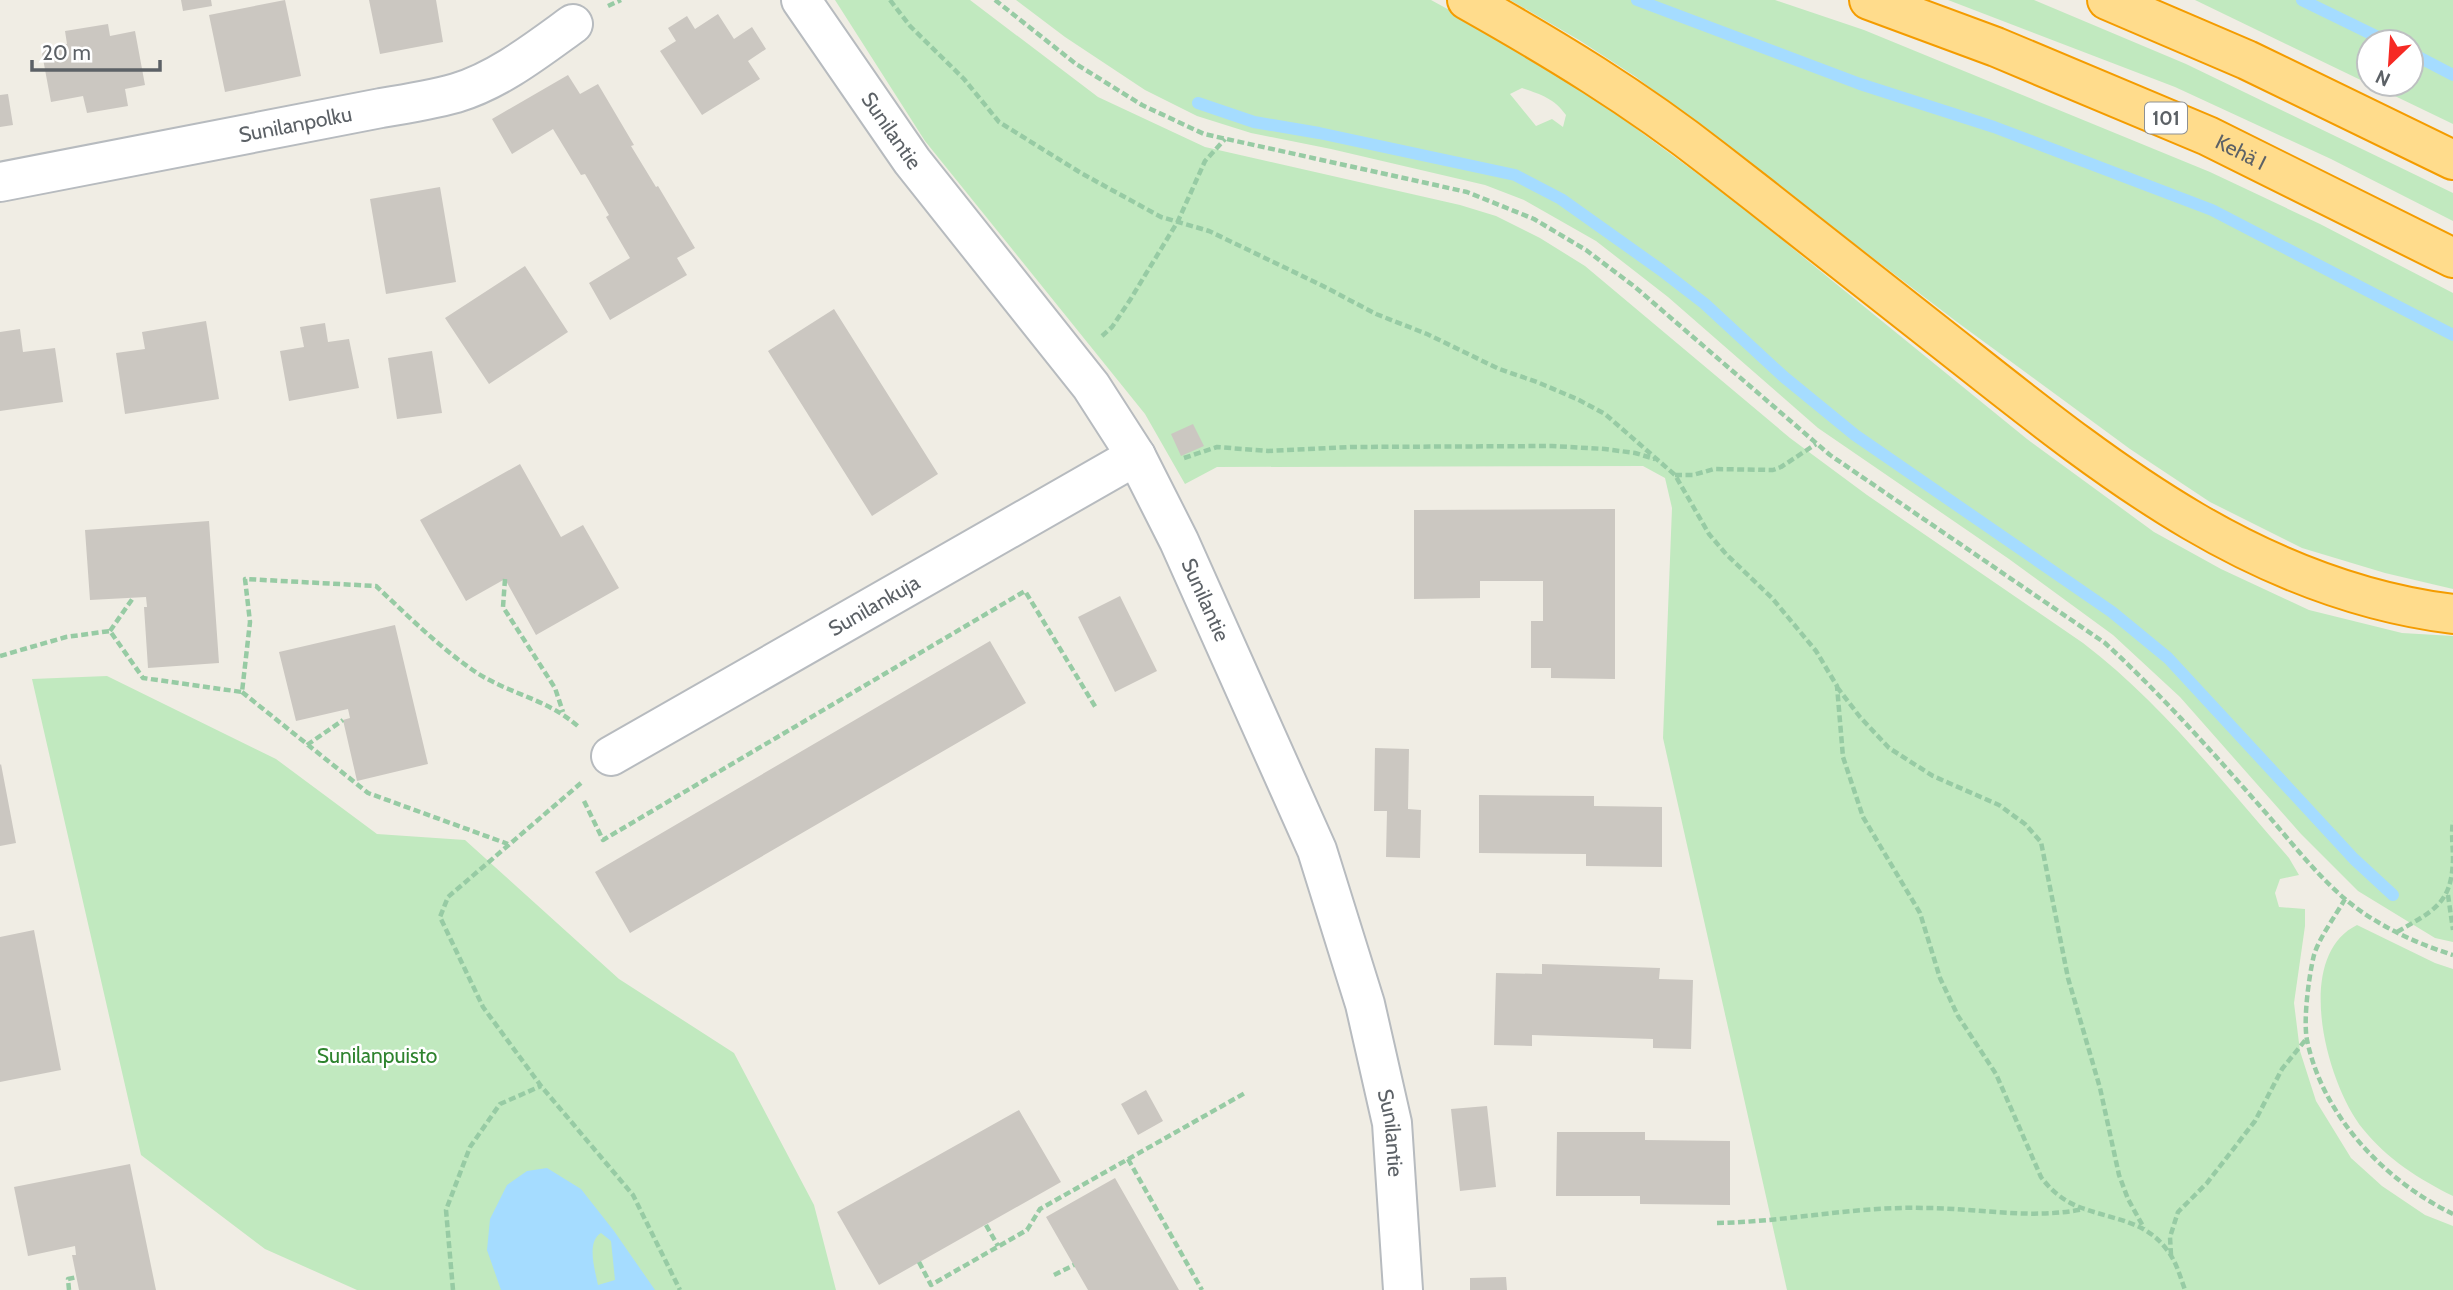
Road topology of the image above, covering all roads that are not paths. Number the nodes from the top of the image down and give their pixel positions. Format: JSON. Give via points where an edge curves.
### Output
{"nodes":[{"id":1,"x":801,"y":0,"type":"edge"},
{"id":2,"x":1467,"y":0,"type":"edge"},
{"id":3,"x":1869,"y":0,"type":"edge"},
{"id":4,"x":2107,"y":0,"type":"edge"},
{"id":5,"x":573,"y":24,"type":"dead end"},
{"id":6,"x":2453,"y":160,"type":"edge"},
{"id":7,"x":0,"y":182,"type":"edge"},
{"id":8,"x":2453,"y":258,"type":"edge"},
{"id":9,"x":1141,"y":466,"type":"junction"},
{"id":10,"x":2453,"y":614,"type":"edge"},
{"id":11,"x":611,"y":756,"type":"road end"},
{"id":12,"x":1403,"y":1290,"type":"edge"}],
"edges":[{"from":1,"to":9,"type":"street","name":"Sunilantie","via":[[912,161],[1091,386]]},
{"from":2,"to":10,"type":"highway","via":[[1565,55],[1662,120],[2043,419],[2175,512],[2277,566],[2342,591]]},
{"from":3,"to":8,"type":"highway","name":"Kehä I","number":"101","via":[[1996,47],[2208,136]]},
{"from":4,"to":6,"type":"highway","via":[[2248,60]]},
{"from":5,"to":7,"type":"street","name":"Sunilanpolku","via":[[503,71],[455,93]]},
{"from":9,"to":11,"type":"street","name":"Sunilankuja"},
{"from":9,"to":12,"type":"street","name":"Sunilantie","via":[[1312,838],[1332,897],[1366,1004],[1392,1122]]}]}
